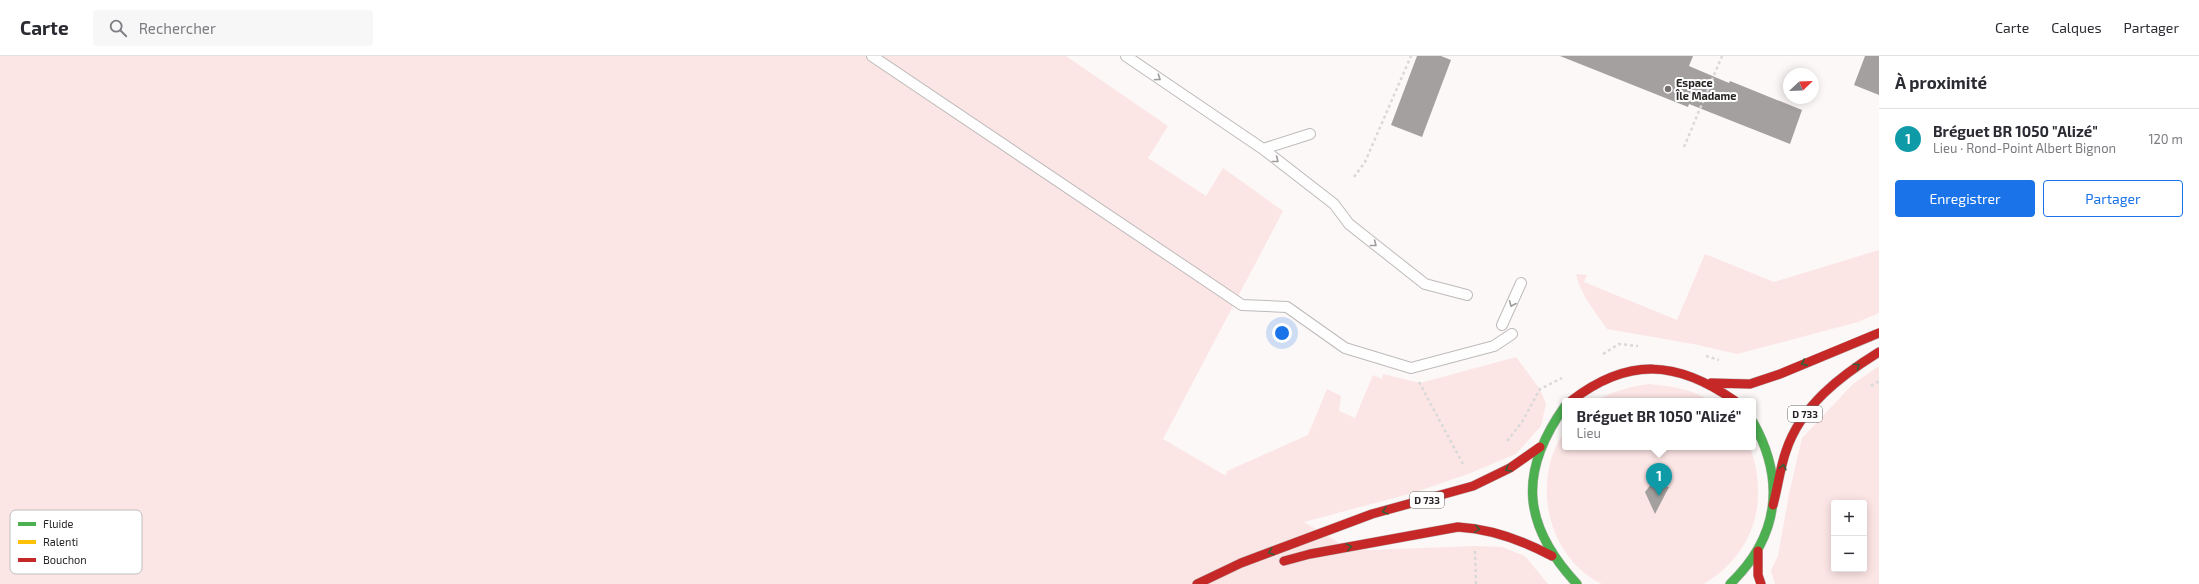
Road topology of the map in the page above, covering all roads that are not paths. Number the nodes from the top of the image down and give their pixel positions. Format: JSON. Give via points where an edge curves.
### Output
{"nodes":[{"id":1,"x":872,"y":56,"type":"edge"},
{"id":2,"x":1126,"y":56,"type":"edge"},
{"id":3,"x":1310,"y":134,"type":"dead end"},
{"id":4,"x":1263,"y":149,"type":"junction"},
{"id":5,"x":1520,"y":283,"type":"dead end"},
{"id":6,"x":1467,"y":295,"type":"dead end"},
{"id":7,"x":1502,"y":325,"type":"dead end"},
{"id":8,"x":1879,"y":333,"type":"edge"},
{"id":9,"x":1512,"y":334,"type":"dead end"},
{"id":10,"x":1879,"y":352,"type":"edge"},
{"id":11,"x":1712,"y":383,"type":"junction"},
{"id":12,"x":1575,"y":398,"type":"edge"},
{"id":13,"x":1731,"y":398,"type":"edge"},
{"id":14,"x":1562,"y":410,"type":"edge"},
{"id":15,"x":1756,"y":427,"type":"edge"},
{"id":16,"x":1540,"y":447,"type":"junction"},
{"id":17,"x":1773,"y":505,"type":"junction"},
{"id":18,"x":1758,"y":551,"type":"junction"},
{"id":19,"x":1552,"y":556,"type":"junction"},
{"id":20,"x":1275,"y":564,"type":"dead end"},
{"id":21,"x":1240,"y":574,"type":"dead end"},
{"id":22,"x":1197,"y":584,"type":"edge"},
{"id":23,"x":1208,"y":584,"type":"edge"},
{"id":24,"x":1578,"y":584,"type":"edge"},
{"id":25,"x":1730,"y":584,"type":"edge"},
{"id":26,"x":1761,"y":584,"type":"edge"}],
"edges":[{"from":1,"to":9,"type":"lane","via":[[1242,305],[1287,307],[1345,348],[1411,368],[1494,346]]},
{"from":2,"to":4,"type":"lane","one_way":true},
{"from":3,"to":4,"type":"lane"},
{"from":4,"to":6,"type":"lane","one_way":true,"via":[[1334,204],[1349,224],[1425,284]]},
{"from":5,"to":7,"type":"lane","one_way":true},
{"from":8,"to":11,"type":"main road","one_way":true,"via":[[1750,384],[1737,386]]},
{"from":17,"to":10,"type":"main road","number":"D 733","one_way":true,"via":[[1786,451],[1797,427],[1815,399],[1844,375]]},
{"from":11,"to":12,"type":"main road","via":[[1671,370],[1643,369],[1601,380]]},
{"from":11,"to":13,"type":"main road"},
{"from":14,"to":16,"type":"main road","via":[[1550,425]]},
{"from":15,"to":17,"type":"main road","via":[[1770,457]]},
{"from":16,"to":19,"type":"main road","via":[[1532,478],[1532,495],[1538,527]]},
{"from":16,"to":22,"type":"main road","number":"D 733","one_way":true,"via":[[1510,468],[1473,486],[1372,514],[1241,563]]},
{"from":17,"to":18,"type":"main road","via":[[1768,529]]},
{"from":18,"to":25,"type":"main road"},
{"from":18,"to":26,"type":"main road","via":[[1758,575]]},
{"from":20,"to":19,"type":"main road","one_way":true,"via":[[1310,554],[1458,527],[1475,527],[1505,535]]},
{"from":19,"to":24,"type":"main road","via":[[1565,573]]},
{"from":21,"to":23,"type":"main road"}]}
